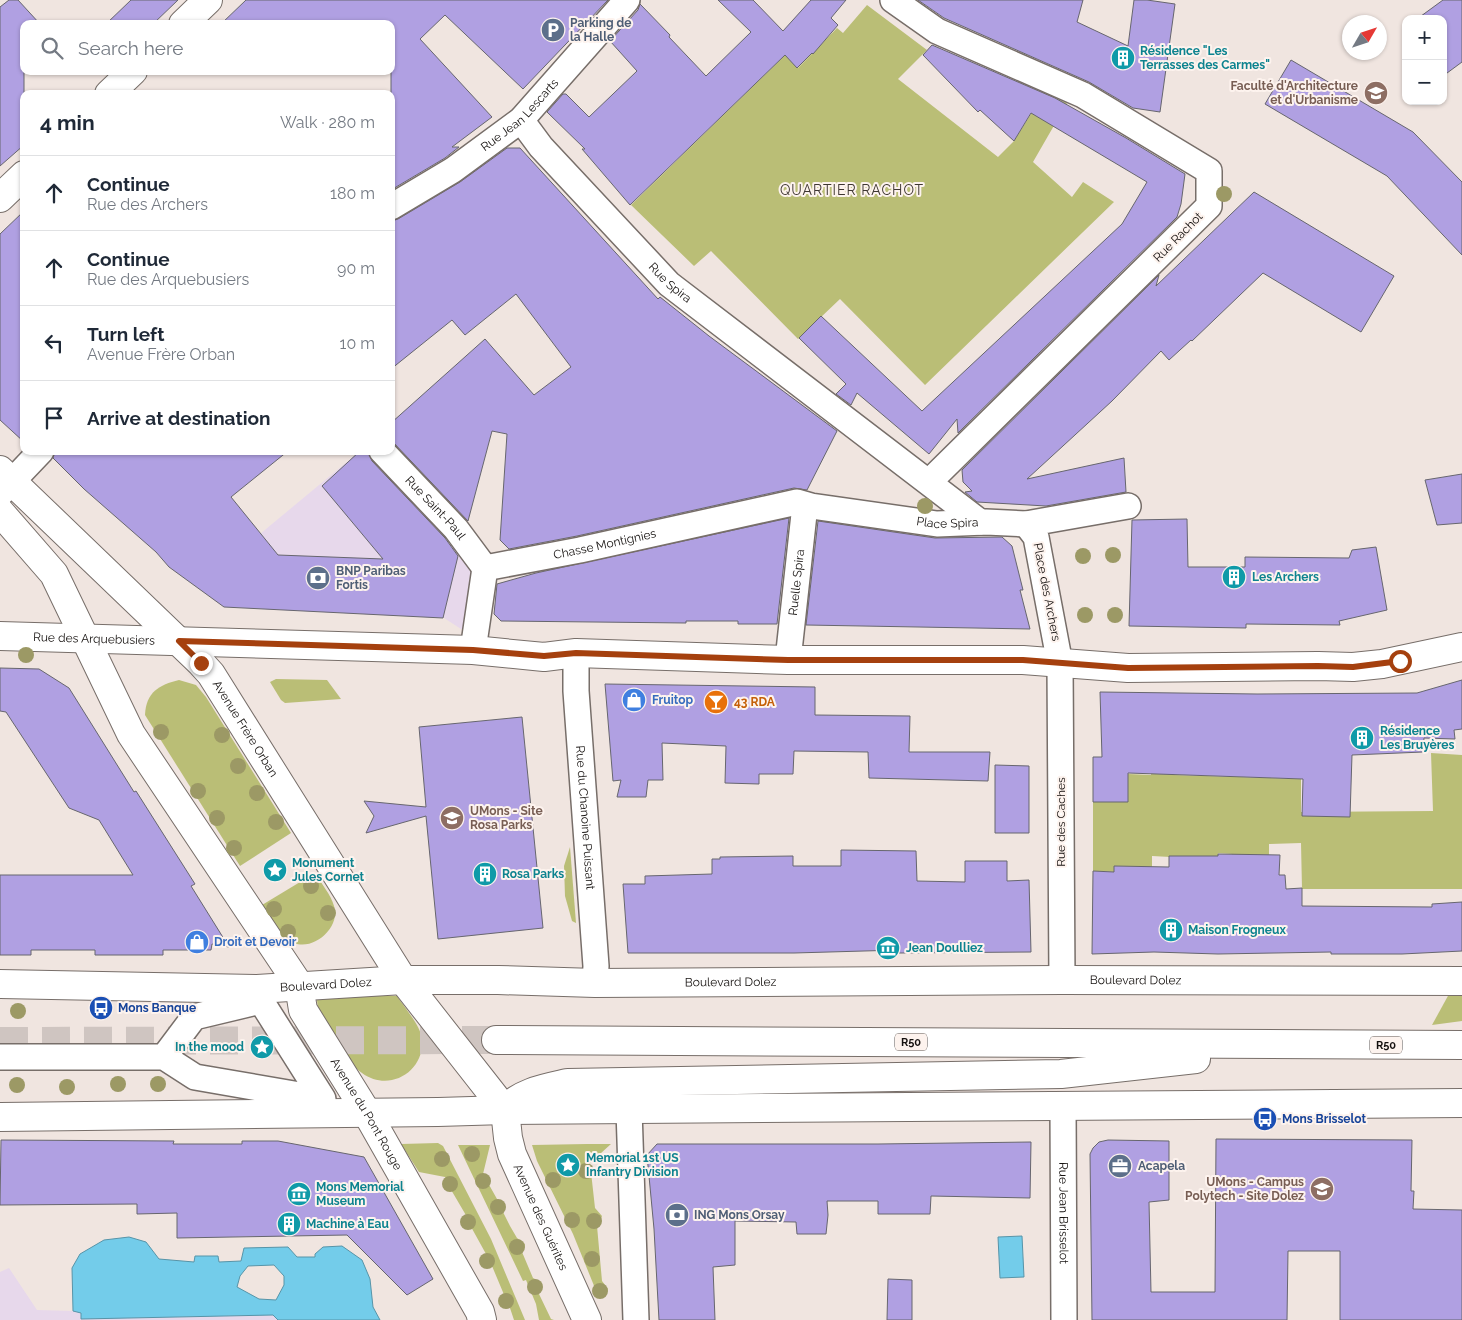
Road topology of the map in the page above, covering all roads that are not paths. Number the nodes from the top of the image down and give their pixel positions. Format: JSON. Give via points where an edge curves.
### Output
{"nodes":[{"id":1,"x":208,"y":0,"type":"edge"},
{"id":2,"x":627,"y":0,"type":"edge"},
{"id":3,"x":893,"y":0,"type":"edge"},
{"id":4,"x":187,"y":20,"type":"edge"},
{"id":5,"x":129,"y":75,"type":"edge"},
{"id":6,"x":113,"y":90,"type":"edge"},
{"id":7,"x":521,"y":120,"type":"junction"},
{"id":8,"x":20,"y":179,"type":"edge"},
{"id":9,"x":0,"y":198,"type":"edge"},
{"id":10,"x":395,"y":205,"type":"edge"},
{"id":11,"x":845,"y":418,"type":"joint"},
{"id":12,"x":36,"y":455,"type":"edge"},
{"id":13,"x":386,"y":455,"type":"edge"},
{"id":14,"x":4,"y":482,"type":"edge"},
{"id":15,"x":929,"y":482,"type":"junction"},
{"id":16,"x":805,"y":505,"type":"junction"},
{"id":17,"x":1128,"y":506,"type":"dead end"},
{"id":18,"x":0,"y":512,"type":"edge"},
{"id":19,"x":980,"y":522,"type":"junction"},
{"id":20,"x":1026,"y":524,"type":"junction"},
{"id":21,"x":485,"y":568,"type":"junction"},
{"id":22,"x":0,"y":636,"type":"edge"},
{"id":23,"x":85,"y":640,"type":"junction"},
{"id":24,"x":179,"y":641,"type":"junction"},
{"id":25,"x":1462,"y":647,"type":"edge"},
{"id":26,"x":473,"y":650,"type":"junction"},
{"id":27,"x":576,"y":653,"type":"junction"},
{"id":28,"x":788,"y":660,"type":"junction"},
{"id":29,"x":1060,"y":664,"type":"junction"},
{"id":30,"x":403,"y":980,"type":"junction"},
{"id":31,"x":1062,"y":980,"type":"junction"},
{"id":32,"x":1462,"y":981,"type":"edge"},
{"id":33,"x":596,"y":983,"type":"junction"},
{"id":34,"x":0,"y":984,"type":"edge"},
{"id":35,"x":299,"y":985,"type":"junction"},
{"id":36,"x":496,"y":1040,"type":"tunnel mouth"},
{"id":37,"x":1326,"y":1045,"type":"junction"},
{"id":38,"x":1458,"y":1045,"type":"edge"},
{"id":39,"x":0,"y":1057,"type":"edge"},
{"id":40,"x":164,"y":1057,"type":"junction"},
{"id":41,"x":1462,"y":1103,"type":"edge"},
{"id":42,"x":1064,"y":1105,"type":"junction"},
{"id":43,"x":505,"y":1110,"type":"junction"},
{"id":44,"x":630,"y":1110,"type":"junction"},
{"id":45,"x":368,"y":1113,"type":"junction"},
{"id":46,"x":0,"y":1117,"type":"edge"},
{"id":47,"x":482,"y":1320,"type":"edge"},
{"id":48,"x":587,"y":1320,"type":"edge"},
{"id":49,"x":636,"y":1320,"type":"edge"},
{"id":50,"x":1064,"y":1320,"type":"edge"}],
"edges":[{"from":1,"to":4,"type":"main road"},
{"from":2,"to":7,"type":"street","name":"Rue Jean Lescarts"},
{"from":3,"to":15,"type":"street","name":"Rue Rachot","via":[[937,31],[1083,95],[1209,171],[1210,206]]},
{"from":5,"to":6,"type":"main road"},
{"from":7,"to":10,"type":"street","name":"Rue Jean Lescarts","via":[[453,170]]},
{"from":7,"to":11,"type":"street","name":"Rue Spira","via":[[541,147],[669,284]]},
{"from":8,"to":9,"type":"main road"},
{"from":11,"to":15,"type":"street","name":"Place Spira"},
{"from":12,"to":14,"type":"street"},
{"from":13,"to":21,"type":"street","name":"Rue Saint-Paul","via":[[456,529]]},
{"from":14,"to":24,"type":"main road","name":"Avenue Frère Orban"},
{"from":15,"to":19,"type":"street","name":"Place Spira"},
{"from":16,"to":19,"type":"street","name":"Place Spira","via":[[937,524]]},
{"from":16,"to":21,"type":"street","name":"Chasse Montignies","via":[[796,502]]},
{"from":16,"to":28,"type":"street","name":"Ruelle Spira"},
{"from":17,"to":20,"type":"street"},
{"from":18,"to":23,"type":"main road","via":[[54,574]]},
{"from":19,"to":20,"type":"street"},
{"from":20,"to":29,"type":"street","name":"Place des Archers","via":[[1036,537]]},
{"from":21,"to":26,"type":"street"},
{"from":22,"to":23,"type":"main road","name":"Rue des Arquebusiers"},
{"from":23,"to":24,"type":"main road","name":"Rue des Arquebusiers"},
{"from":23,"to":35,"type":"main road","via":[[131,734]]},
{"from":24,"to":26,"type":"main road","name":"Rue des Arquebusiers"},
{"from":24,"to":30,"type":"main road","name":"Avenue Frère Orban","via":[[210,674]]},
{"from":25,"to":29,"type":"main road","name":"Rue des Arquebusiers","via":[[1353,667],[1128,668]]},
{"from":26,"to":27,"type":"main road","name":"Rue des Arquebusiers","via":[[544,656]]},
{"from":27,"to":28,"type":"main road","name":"Rue des Arquebusiers"},
{"from":27,"to":33,"type":"street","name":"Rue du Chanoine Puissant"},
{"from":28,"to":29,"type":"main road","name":"Rue des Arquebusiers","via":[[1023,660]]},
{"from":29,"to":31,"type":"street","name":"Rue des Caches"},
{"from":30,"to":33,"type":"main road","name":"Boulevard Dolez"},
{"from":30,"to":35,"type":"main road","name":"Boulevard Dolez"},
{"from":30,"to":43,"type":"main road","name":"Avenue Frère Orban"},
{"from":31,"to":32,"type":"main road","name":"Boulevard Dolez"},
{"from":31,"to":33,"type":"main road","name":"Boulevard Dolez"},
{"from":34,"to":35,"type":"main road","name":"Boulevard Dolez","via":[[257,989]]},
{"from":35,"to":45,"type":"main road","name":"Avenue du Pont Rouge","via":[[303,1010]]},
{"from":36,"to":37,"type":"main road","number":"R50"},
{"from":37,"to":38,"type":"main road","number":"R50"},
{"from":37,"to":43,"type":"main road","via":[[1061,1074],[568,1083],[526,1095]]},
{"from":39,"to":40,"type":"street"},
{"from":40,"to":40,"type":"street","via":[[194,1018],[261,1001],[323,1099],[195,1077]]},
{"from":41,"to":42,"type":"main road"},
{"from":42,"to":44,"type":"main road"},
{"from":42,"to":50,"type":"street","name":"Rue Jean Brisselot"},
{"from":43,"to":44,"type":"main road"},
{"from":43,"to":45,"type":"main road"},
{"from":43,"to":48,"type":"main road","name":"Avenue des Guérites","via":[[512,1154]]},
{"from":44,"to":49,"type":"street"},
{"from":45,"to":46,"type":"main road"},
{"from":45,"to":47,"type":"main road","name":"Avenue du Pont Rouge"}]}
